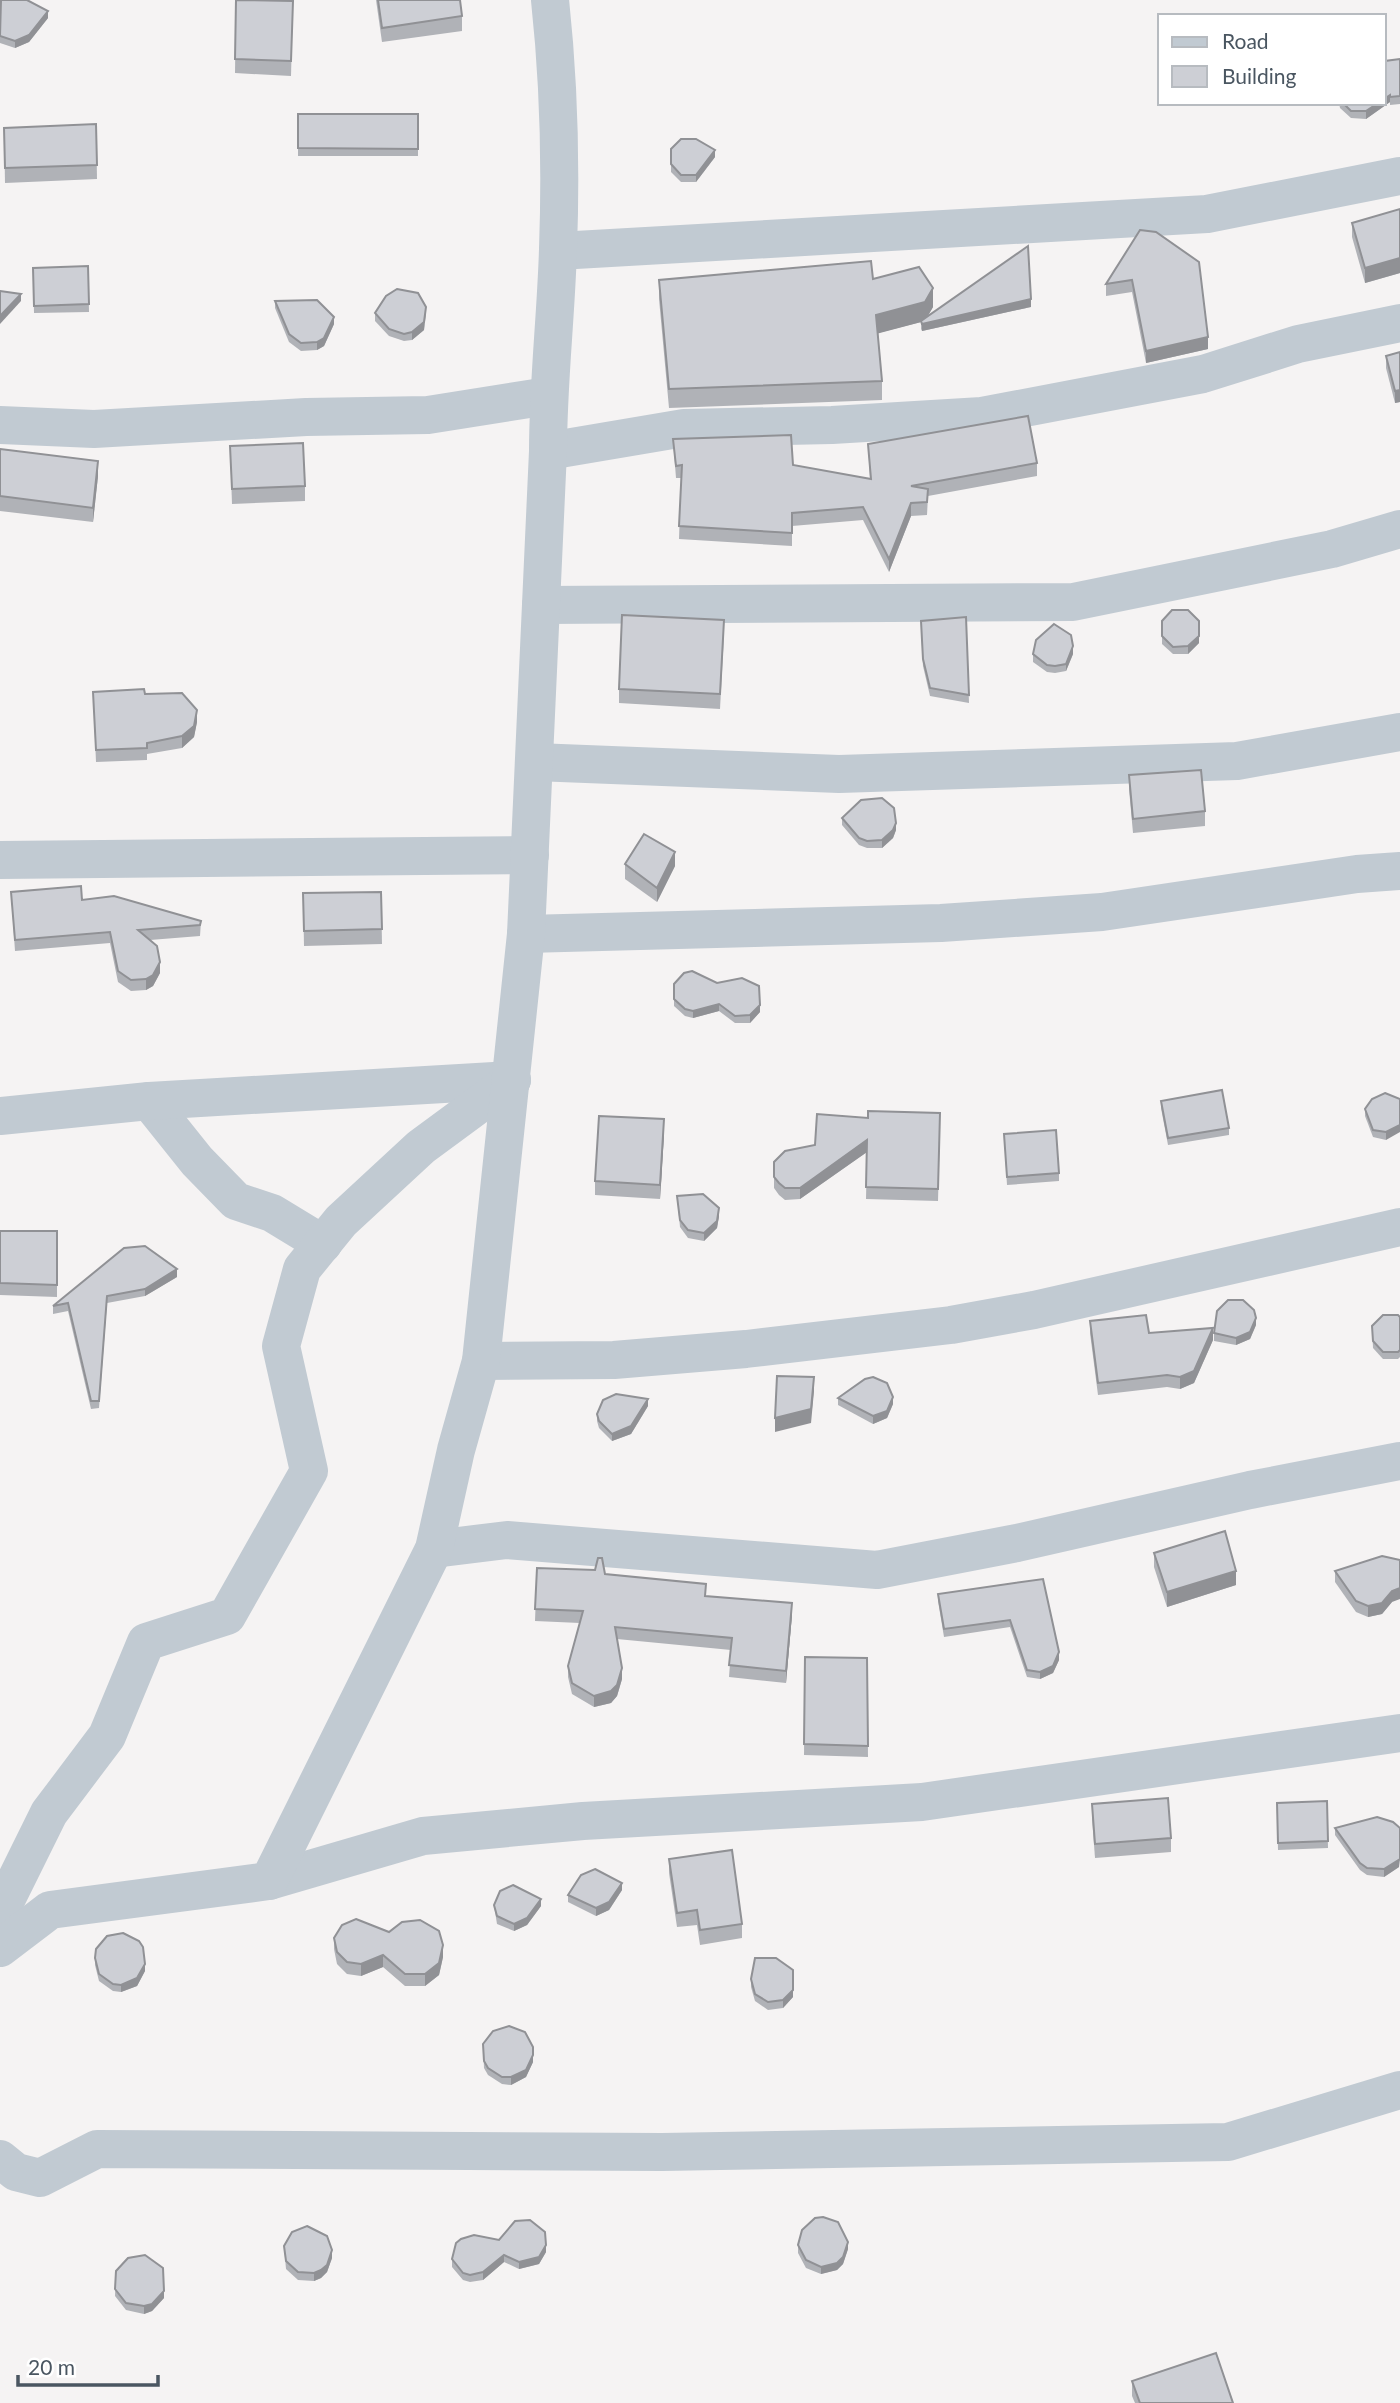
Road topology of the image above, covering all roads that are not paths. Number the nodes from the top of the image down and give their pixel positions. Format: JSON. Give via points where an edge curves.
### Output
{"nodes":[{"id":1,"x":550,"y":0,"type":"edge"},
{"id":2,"x":1400,"y":176,"type":"edge"},
{"id":3,"x":558,"y":251,"type":"junction"},
{"id":4,"x":1400,"y":323,"type":"edge"},
{"id":5,"x":548,"y":396,"type":"junction"},
{"id":6,"x":0,"y":425,"type":"edge"},
{"id":7,"x":548,"y":451,"type":"junction"},
{"id":8,"x":1400,"y":529,"type":"edge"},
{"id":9,"x":541,"y":605,"type":"junction"},
{"id":10,"x":1400,"y":732,"type":"edge"},
{"id":11,"x":535,"y":762,"type":"junction"},
{"id":12,"x":530,"y":855,"type":"junction"},
{"id":13,"x":0,"y":860,"type":"edge"},
{"id":14,"x":1400,"y":871,"type":"edge"},
{"id":15,"x":526,"y":933,"type":"junction"},
{"id":16,"x":512,"y":1080,"type":"junction"},
{"id":17,"x":149,"y":1101,"type":"junction"},
{"id":18,"x":0,"y":1116,"type":"edge"},
{"id":19,"x":1400,"y":1227,"type":"edge"},
{"id":20,"x":323,"y":1244,"type":"junction"},
{"id":21,"x":481,"y":1361,"type":"junction"},
{"id":22,"x":1400,"y":1461,"type":"edge"},
{"id":23,"x":434,"y":1549,"type":"junction"},
{"id":24,"x":1400,"y":1733,"type":"edge"},
{"id":25,"x":270,"y":1881,"type":"junction"},
{"id":26,"x":0,"y":1912,"type":"edge"},
{"id":27,"x":0,"y":1948,"type":"edge"},
{"id":28,"x":1400,"y":2090,"type":"edge"},
{"id":29,"x":0,"y":2159,"type":"edge"}],
"edges":[{"from":1,"to":3,"type":"street","via":[[559,84]]},
{"from":2,"to":3,"type":"street","via":[[1207,215]]},
{"from":3,"to":5,"type":"street"},
{"from":4,"to":7,"type":"street","via":[[1298,344],[1203,374],[982,416],[684,428]]},
{"from":5,"to":6,"type":"street","via":[[428,415],[94,429]]},
{"from":5,"to":7,"type":"street"},
{"from":7,"to":9,"type":"street"},
{"from":8,"to":9,"type":"street","via":[[1332,550],[1073,602]]},
{"from":9,"to":11,"type":"street"},
{"from":10,"to":11,"type":"street","via":[[1237,761],[839,774]]},
{"from":11,"to":12,"type":"street"},
{"from":12,"to":13,"type":"street"},
{"from":12,"to":15,"type":"street"},
{"from":14,"to":15,"type":"street","via":[[1088,913],[940,923]]},
{"from":15,"to":16,"type":"street"},
{"from":16,"to":17,"type":"street"},
{"from":16,"to":20,"type":"street","via":[[421,1147],[341,1221]]},
{"from":16,"to":21,"type":"street"},
{"from":17,"to":18,"type":"street"},
{"from":17,"to":20,"type":"street","via":[[236,1201],[272,1213]]},
{"from":19,"to":21,"type":"street","via":[[951,1325],[614,1360]]},
{"from":20,"to":26,"type":"street","via":[[302,1269],[281,1346],[309,1471],[227,1616],[146,1642],[107,1736],[49,1812]]},
{"from":21,"to":23,"type":"street"},
{"from":22,"to":23,"type":"street","via":[[877,1570],[507,1540]]},
{"from":23,"to":25,"type":"street"},
{"from":24,"to":25,"type":"street","via":[[922,1802],[583,1821],[423,1836]]},
{"from":25,"to":27,"type":"street","via":[[50,1910]]},
{"from":28,"to":29,"type":"street","via":[[1228,2141],[662,2151],[97,2149],[40,2178],[16,2172]]}]}
